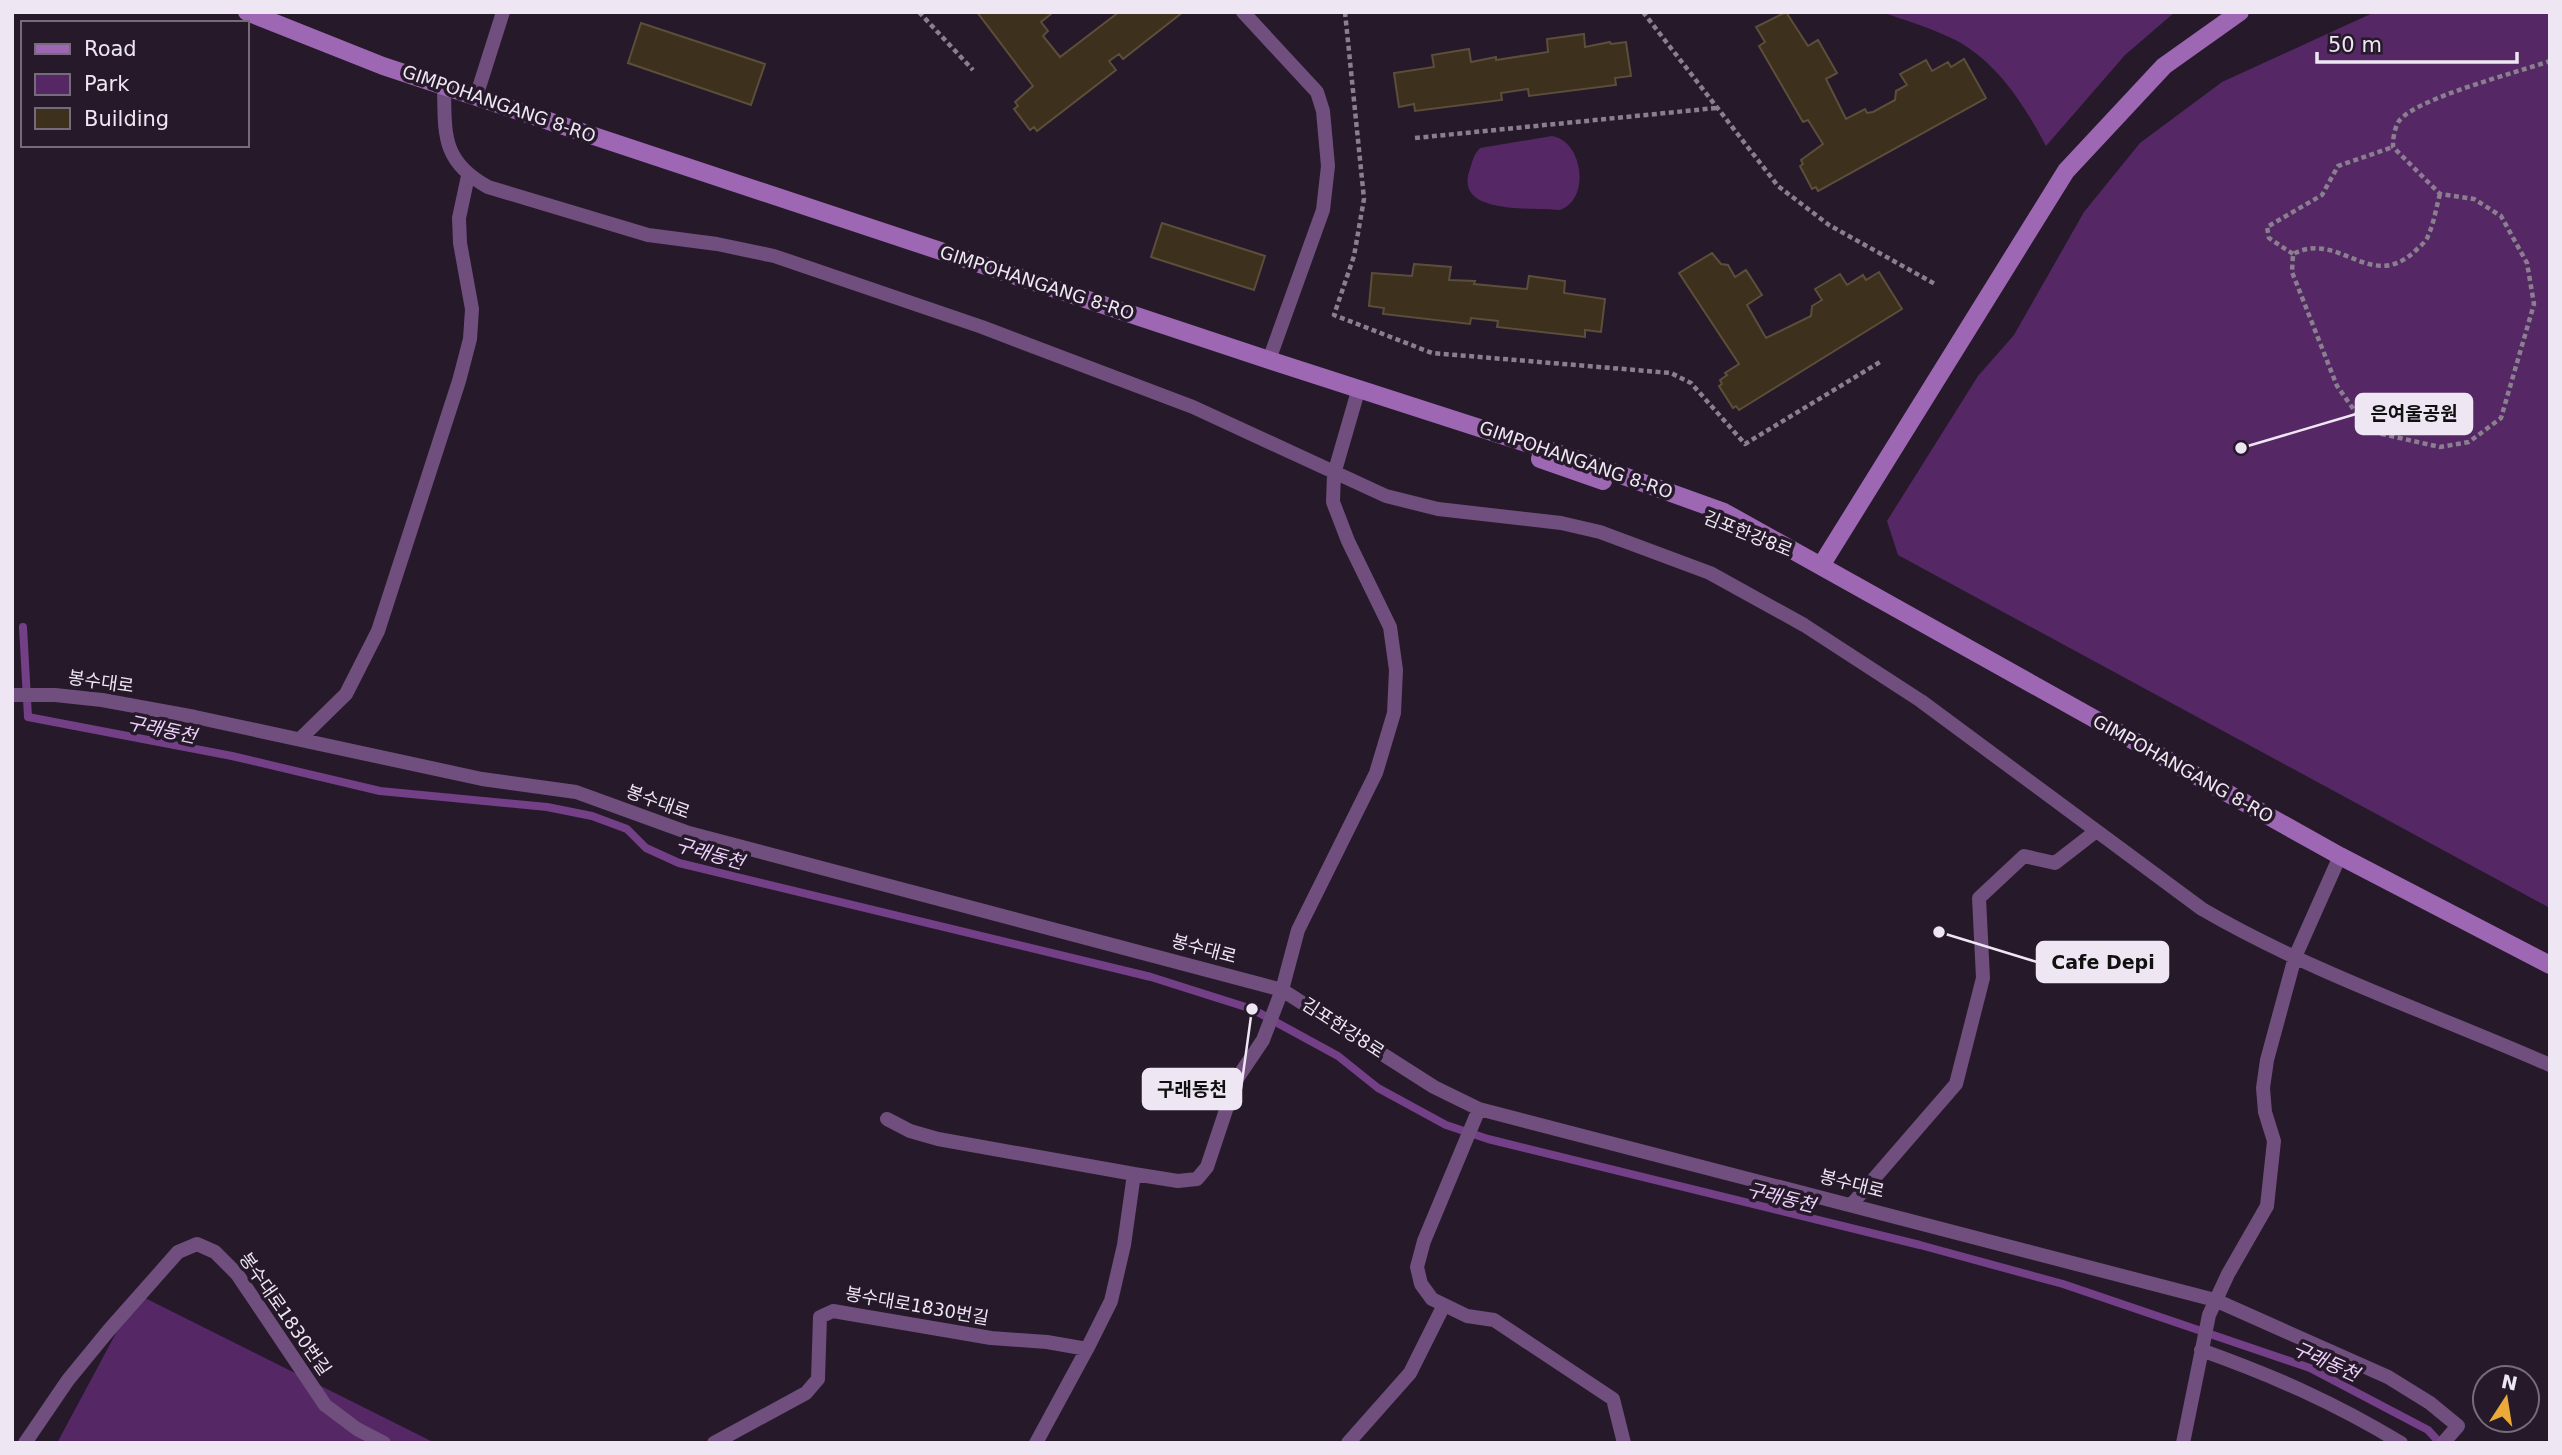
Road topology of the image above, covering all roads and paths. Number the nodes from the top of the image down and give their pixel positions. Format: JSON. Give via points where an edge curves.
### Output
{"nodes":[{"id":1,"x":247,"y":12,"type":"edge"},
{"id":2,"x":503,"y":12,"type":"edge"},
{"id":3,"x":919,"y":12,"type":"edge"},
{"id":4,"x":1243,"y":12,"type":"edge"},
{"id":5,"x":1345,"y":12,"type":"edge"},
{"id":6,"x":1643,"y":12,"type":"edge"},
{"id":7,"x":2240,"y":12,"type":"edge"},
{"id":8,"x":2550,"y":61,"type":"edge"},
{"id":9,"x":973,"y":70,"type":"dead end"},
{"id":10,"x":444,"y":86,"type":"junction"},
{"id":11,"x":476,"y":97,"type":"junction"},
{"id":12,"x":1717,"y":108,"type":"junction"},
{"id":13,"x":1415,"y":138,"type":"dead end"},
{"id":14,"x":2393,"y":148,"type":"junction"},
{"id":15,"x":468,"y":176,"type":"junction"},
{"id":16,"x":2440,"y":194,"type":"junction"},
{"id":17,"x":2293,"y":254,"type":"junction"},
{"id":18,"x":1935,"y":284,"type":"dead end"},
{"id":19,"x":1269,"y":360,"type":"junction"},
{"id":20,"x":1880,"y":362,"type":"dead end"},
{"id":21,"x":1356,"y":398,"type":"junction"},
{"id":22,"x":1334,"y":474,"type":"junction"},
{"id":23,"x":1822,"y":564,"type":"junction"},
{"id":24,"x":12,"y":695,"type":"edge"},
{"id":25,"x":300,"y":739,"type":"junction"},
{"id":26,"x":2095,"y":832,"type":"junction"},
{"id":27,"x":2340,"y":856,"type":"junction"},
{"id":28,"x":2295,"y":957,"type":"junction"},
{"id":29,"x":2550,"y":965,"type":"edge"},
{"id":30,"x":1282,"y":990,"type":"junction"},
{"id":31,"x":2550,"y":1065,"type":"edge"},
{"id":32,"x":1476,"y":1115,"type":"junction"},
{"id":33,"x":887,"y":1119,"type":"dead end"},
{"id":34,"x":1134,"y":1174,"type":"junction"},
{"id":35,"x":1852,"y":1204,"type":"junction"},
{"id":36,"x":2215,"y":1300,"type":"junction"},
{"id":37,"x":1444,"y":1305,"type":"junction"},
{"id":38,"x":1087,"y":1349,"type":"junction"},
{"id":39,"x":2201,"y":1350,"type":"junction"},
{"id":40,"x":25,"y":1443,"type":"edge"},
{"id":41,"x":384,"y":1443,"type":"edge"},
{"id":42,"x":715,"y":1443,"type":"edge"},
{"id":43,"x":1036,"y":1443,"type":"edge"},
{"id":44,"x":1348,"y":1443,"type":"edge"},
{"id":45,"x":1624,"y":1443,"type":"edge"},
{"id":46,"x":2183,"y":1443,"type":"edge"},
{"id":47,"x":2401,"y":1443,"type":"edge"},
{"id":48,"x":2443,"y":1443,"type":"edge"}],
"edges":[{"from":1,"to":10,"type":"street","name":"GIMPOHANGANG 8-RO"},
{"from":2,"to":11,"type":"lane"},
{"from":3,"to":9,"type":"path"},
{"from":4,"to":19,"type":"lane","via":[[1317,92],[1328,166],[1323,210]]},
{"from":5,"to":20,"type":"path","via":[[1364,199],[1354,256],[1334,315],[1432,353],[1671,373],[1690,383],[1745,444]]},
{"from":6,"to":12,"type":"path"},
{"from":7,"to":23,"type":"street","via":[[2164,66],[2066,171]]},
{"from":8,"to":14,"type":"path","via":[[2440,97],[2400,120]]},
{"from":10,"to":11,"type":"street","name":"GIMPOHANGANG 8-RO"},
{"from":10,"to":15,"type":"lane","via":[[450,151]]},
{"from":11,"to":19,"type":"street","name":"GIMPOHANGANG 8-RO"},
{"from":12,"to":13,"type":"path"},
{"from":12,"to":18,"type":"path","via":[[1778,186],[1802,207]]},
{"from":14,"to":16,"type":"path"},
{"from":14,"to":17,"type":"path","via":[[2338,166],[2322,195],[2267,227],[2269,238]]},
{"from":15,"to":22,"type":"lane","via":[[488,187],[648,235],[774,256],[994,331],[1194,407]]},
{"from":15,"to":25,"type":"lane","via":[[459,218],[472,309],[459,381],[378,631],[346,694]]},
{"from":16,"to":17,"type":"path","via":[[2428,239],[2401,264],[2367,265],[2322,246]]},
{"from":16,"to":17,"type":"path","via":[[2473,199],[2501,216],[2526,263],[2533,304],[2501,418],[2469,442],[2440,447],[2382,434],[2357,414],[2337,386],[2292,272]]},
{"from":19,"to":21,"type":"street","name":"김포한강8로"},
{"from":19,"to":23,"type":"street","name":"GIMPOHANGANG 8-RO","via":[[1503,434],[1724,512]]},
{"from":21,"to":22,"type":"lane","name":"김포한강8로"},
{"from":21,"to":23,"type":"street","name":"김포한강8로","via":[[1711,519]]},
{"from":22,"to":26,"type":"lane","via":[[1416,505],[1528,517],[1600,532],[1710,573],[1804,625],[1921,701]]},
{"from":22,"to":30,"type":"lane","name":"김포한강8로","via":[[1333,502],[1390,627],[1396,670],[1394,713],[1376,774],[1298,930]]},
{"from":23,"to":27,"type":"street","name":"GIMPOHANGANG 8-RO"},
{"from":24,"to":25,"type":"lane","name":"봉수대로","via":[[55,695],[155,709]]},
{"from":25,"to":30,"type":"lane","name":"봉수대로","via":[[482,779],[576,792],[702,837]]},
{"from":26,"to":28,"type":"lane","via":[[2202,909]]},
{"from":26,"to":35,"type":"lane","via":[[2055,863],[2024,856],[1979,898],[1983,978],[1956,1084]]},
{"from":27,"to":28,"type":"lane"},
{"from":27,"to":29,"type":"street","name":"GIMPOHANGANG 8-RO"},
{"from":28,"to":31,"type":"lane"},
{"from":28,"to":36,"type":"lane","via":[[2263,1088],[2274,1141],[2269,1198]]},
{"from":30,"to":32,"type":"lane","name":"김포한강8로"},
{"from":30,"to":34,"type":"lane","via":[[1263,1040],[1236,1080],[1207,1167],[1197,1179],[1178,1181]]},
{"from":32,"to":35,"type":"lane","name":"봉수대로"},
{"from":32,"to":37,"type":"lane","via":[[1417,1267],[1421,1284],[1432,1299]]},
{"from":33,"to":34,"type":"lane","via":[[938,1139]]},
{"from":34,"to":38,"type":"lane","via":[[1111,1301]]},
{"from":35,"to":36,"type":"lane","name":"봉수대로"},
{"from":36,"to":39,"type":"lane"},
{"from":36,"to":48,"type":"lane","name":"봉수대로","via":[[2388,1377],[2430,1402],[2458,1426]]},
{"from":37,"to":44,"type":"lane","via":[[1410,1373]]},
{"from":37,"to":45,"type":"lane","via":[[1467,1316],[1494,1320],[1613,1399]]},
{"from":38,"to":42,"type":"lane","name":"봉수대로1830번길","via":[[834,1311],[820,1317],[818,1379],[806,1393]]},
{"from":38,"to":43,"type":"lane"},
{"from":39,"to":46,"type":"lane"},
{"from":39,"to":47,"type":"lane","via":[[2337,1405]]},
{"from":40,"to":41,"type":"lane","name":"봉수대로1830번길","via":[[109,1330],[178,1252],[197,1244],[215,1252],[237,1274],[325,1405]]}]}
